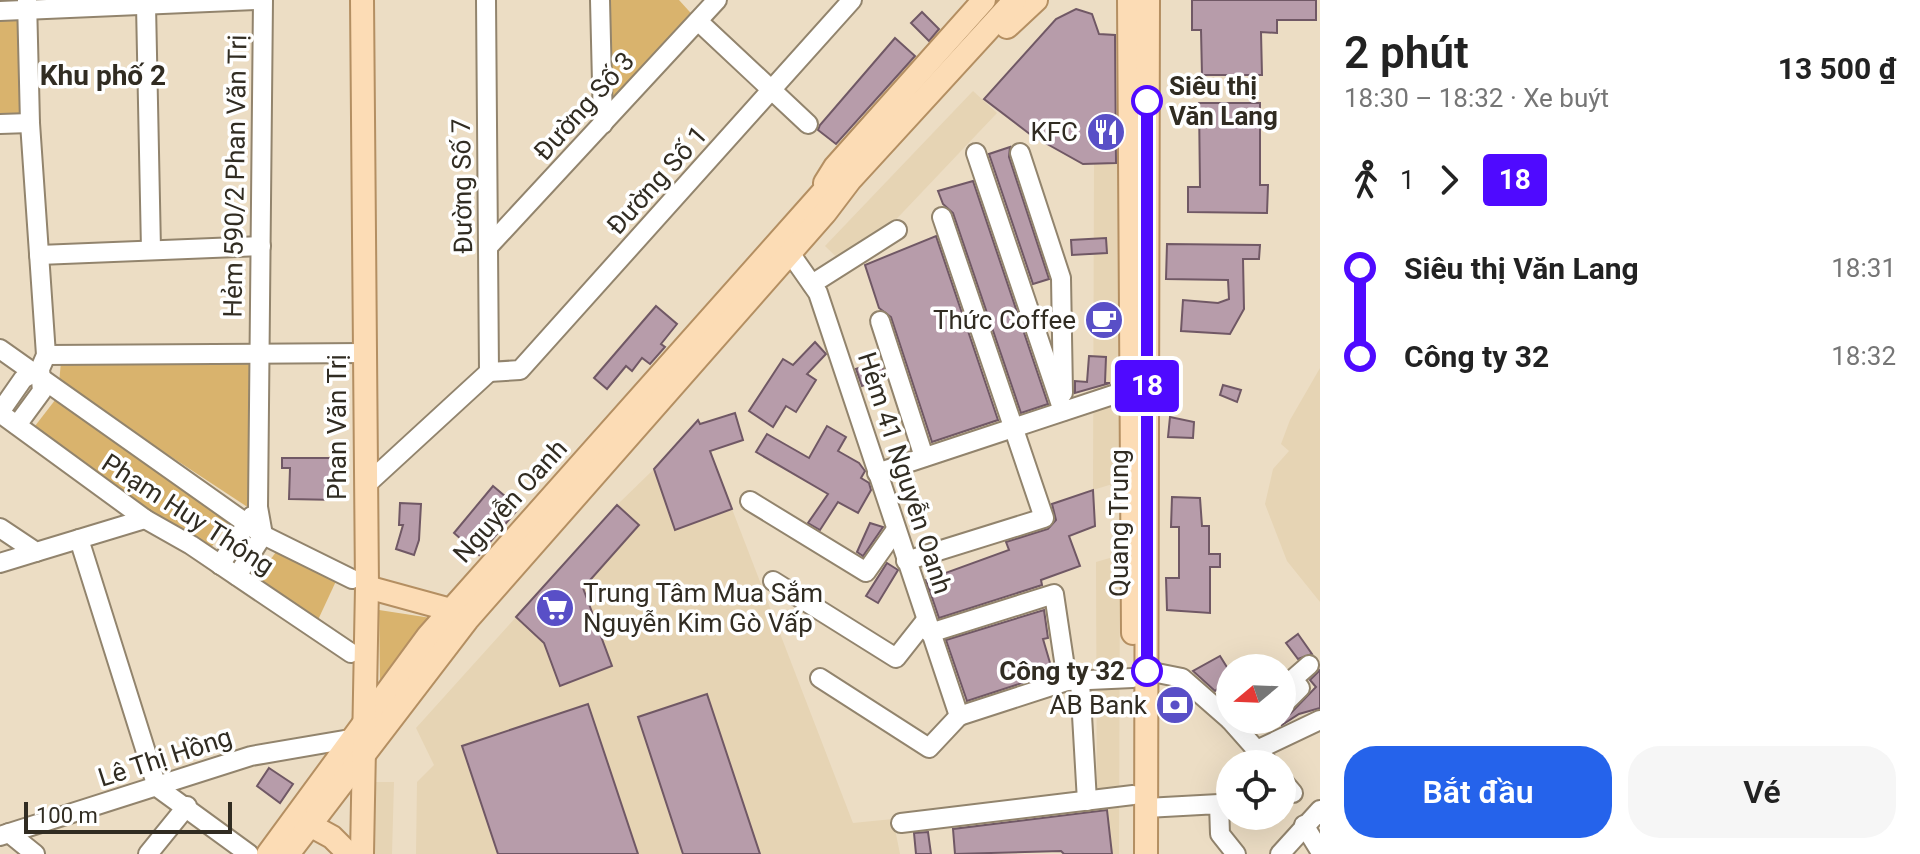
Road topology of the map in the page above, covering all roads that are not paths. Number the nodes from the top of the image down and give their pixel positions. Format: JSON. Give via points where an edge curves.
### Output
{"nodes":[{"id":1,"x":261,"y":0,"type":"edge"},
{"id":2,"x":349,"y":0,"type":"edge"},
{"id":3,"x":362,"y":0,"type":"edge"},
{"id":4,"x":486,"y":0,"type":"edge"},
{"id":5,"x":600,"y":0,"type":"edge"},
{"id":6,"x":717,"y":0,"type":"edge"},
{"id":7,"x":852,"y":0,"type":"edge"},
{"id":8,"x":984,"y":0,"type":"edge"},
{"id":9,"x":994,"y":0,"type":"edge"},
{"id":10,"x":1015,"y":0,"type":"edge"},
{"id":11,"x":1036,"y":0,"type":"edge"},
{"id":12,"x":1111,"y":0,"type":"edge"},
{"id":13,"x":1129,"y":0,"type":"edge"},
{"id":14,"x":1148,"y":0,"type":"edge"},
{"id":15,"x":1161,"y":0,"type":"edge"},
{"id":16,"x":27,"y":5,"type":"edge"},
{"id":17,"x":146,"y":5,"type":"junction"},
{"id":18,"x":0,"y":11,"type":"edge"},
{"id":19,"x":698,"y":21,"type":"junction"},
{"id":20,"x":1138,"y":29,"type":"junction"},
{"id":21,"x":770,"y":90,"type":"junction"},
{"id":22,"x":1137,"y":99,"type":"junction"},
{"id":23,"x":30,"y":123,"type":"junction"},
{"id":24,"x":0,"y":124,"type":"edge"},
{"id":25,"x":603,"y":124,"type":"junction"},
{"id":26,"x":808,"y":124,"type":"dead end"},
{"id":27,"x":976,"y":153,"type":"dead end"},
{"id":28,"x":1020,"y":153,"type":"dead end"},
{"id":29,"x":845,"y":176,"type":"junction"},
{"id":30,"x":820,"y":208,"type":"junction"},
{"id":31,"x":942,"y":217,"type":"dead end"},
{"id":32,"x":897,"y":230,"type":"dead end"},
{"id":33,"x":261,"y":246,"type":"junction"},
{"id":34,"x":489,"y":246,"type":"junction"},
{"id":35,"x":151,"y":250,"type":"junction"},
{"id":36,"x":790,"y":253,"type":"junction"},
{"id":37,"x":39,"y":255,"type":"junction"},
{"id":38,"x":812,"y":284,"type":"junction"},
{"id":39,"x":1062,"y":312,"type":"junction"},
{"id":40,"x":880,"y":321,"type":"dead end"},
{"id":41,"x":1033,"y":322,"type":"junction"},
{"id":42,"x":0,"y":349,"type":"edge"},
{"id":43,"x":358,"y":353,"type":"junction"},
{"id":44,"x":259,"y":354,"type":"junction"},
{"id":45,"x":40,"y":368,"type":"junction"},
{"id":46,"x":489,"y":372,"type":"junction"},
{"id":47,"x":1131,"y":389,"type":"junction"},
{"id":48,"x":1063,"y":411,"type":"junction"},
{"id":49,"x":0,"y":412,"type":"edge"},
{"id":50,"x":17,"y":425,"type":"junction"},
{"id":51,"x":1015,"y":427,"type":"junction"},
{"id":52,"x":924,"y":457,"type":"junction"},
{"id":53,"x":877,"y":473,"type":"junction"},
{"id":54,"x":366,"y":485,"type":"junction"},
{"id":55,"x":750,"y":501,"type":"dead end"},
{"id":56,"x":258,"y":507,"type":"junction"},
{"id":57,"x":145,"y":519,"type":"junction"},
{"id":58,"x":247,"y":524,"type":"junction"},
{"id":59,"x":1140,"y":525,"type":"junction"},
{"id":60,"x":0,"y":528,"type":"edge"},
{"id":61,"x":895,"y":531,"type":"junction"},
{"id":62,"x":263,"y":535,"type":"junction"},
{"id":63,"x":79,"y":539,"type":"junction"},
{"id":64,"x":36,"y":552,"type":"junction"},
{"id":65,"x":906,"y":561,"type":"junction"},
{"id":66,"x":0,"y":563,"type":"edge"},
{"id":67,"x":220,"y":565,"type":"junction"},
{"id":68,"x":237,"y":576,"type":"junction"},
{"id":69,"x":773,"y":581,"type":"dead end"},
{"id":70,"x":359,"y":583,"type":"junction"},
{"id":71,"x":451,"y":610,"type":"junction"},
{"id":72,"x":928,"y":626,"type":"junction"},
{"id":73,"x":351,"y":653,"type":"junction"},
{"id":74,"x":1309,"y":665,"type":"dead end"},
{"id":75,"x":1140,"y":674,"type":"junction"},
{"id":76,"x":1296,"y":676,"type":"edge"},
{"id":77,"x":820,"y":678,"type":"dead end"},
{"id":78,"x":1074,"y":681,"type":"junction"},
{"id":79,"x":1216,"y":708,"type":"edge"},
{"id":80,"x":959,"y":716,"type":"junction"},
{"id":81,"x":365,"y":719,"type":"junction"},
{"id":82,"x":1320,"y":720,"type":"edge"},
{"id":83,"x":1296,"y":724,"type":"edge"},
{"id":84,"x":1242,"y":734,"type":"edge"},
{"id":85,"x":1257,"y":750,"type":"edge"},
{"id":86,"x":355,"y":754,"type":"junction"},
{"id":87,"x":157,"y":787,"type":"junction"},
{"id":88,"x":1087,"y":801,"type":"junction"},
{"id":89,"x":1140,"y":802,"type":"junction"},
{"id":90,"x":187,"y":806,"type":"junction"},
{"id":91,"x":1320,"y":810,"type":"edge"},
{"id":92,"x":901,"y":823,"type":"dead end"},
{"id":93,"x":310,"y":825,"type":"junction"},
{"id":94,"x":1304,"y":825,"type":"junction"},
{"id":95,"x":4,"y":835,"type":"edge"},
{"id":96,"x":1320,"y":851,"type":"edge"},
{"id":97,"x":35,"y":854,"type":"edge"},
{"id":98,"x":148,"y":854,"type":"edge"},
{"id":99,"x":249,"y":854,"type":"edge"},
{"id":100,"x":268,"y":854,"type":"edge"},
{"id":101,"x":288,"y":854,"type":"edge"},
{"id":102,"x":349,"y":854,"type":"edge"},
{"id":103,"x":362,"y":854,"type":"edge"},
{"id":104,"x":1133,"y":854,"type":"edge"},
{"id":105,"x":1146,"y":854,"type":"edge"},
{"id":106,"x":1236,"y":854,"type":"edge"},
{"id":107,"x":1280,"y":854,"type":"edge"}],
"edges":[{"from":1,"to":17,"type":"street"},
{"from":1,"to":33,"type":"street","name":"Hẻm 590/2 Phan Văn Trị"},
{"from":2,"to":43,"type":"main road","name":"Phan Văn Trị"},
{"from":3,"to":43,"type":"main road","name":"Phan Văn Trị"},
{"from":4,"to":34,"type":"street","name":"Đường Số 7"},
{"from":5,"to":25,"type":"street"},
{"from":6,"to":19,"type":"street","name":"Đường Số 3"},
{"from":7,"to":21,"type":"street","name":"Đường Số 1"},
{"from":8,"to":30,"type":"main road","name":"Nguyễn Oanh","via":[[835,167]]},
{"from":9,"to":29,"type":"main road"},
{"from":10,"to":29,"type":"main road"},
{"from":11,"to":30,"type":"main road","name":"Nguyễn Oanh","via":[[984,49],[859,189]]},
{"from":12,"to":20,"type":"main road"},
{"from":13,"to":20,"type":"main road","name":"Quang Trung"},
{"from":14,"to":20,"type":"main road","name":"Quang Trung"},
{"from":15,"to":20,"type":"main road"},
{"from":16,"to":17,"type":"street"},
{"from":16,"to":18,"type":"street"},
{"from":16,"to":23,"type":"street"},
{"from":17,"to":35,"type":"street"},
{"from":19,"to":21,"type":"street"},
{"from":19,"to":25,"type":"street","name":"Đường Số 3"},
{"from":20,"to":22,"type":"main road","name":"Quang Trung"},
{"from":21,"to":26,"type":"street"},
{"from":21,"to":46,"type":"street","name":"Đường Số 1","via":[[520,370]]},
{"from":22,"to":47,"type":"main road","name":"Quang Trung"},
{"from":22,"to":59,"type":"main road","name":"Quang Trung"},
{"from":23,"to":24,"type":"street"},
{"from":23,"to":37,"type":"street"},
{"from":25,"to":34,"type":"street","name":"Đường Số 3"},
{"from":27,"to":41,"type":"street"},
{"from":28,"to":39,"type":"street","via":[[1061,278]]},
{"from":29,"to":30,"type":"main road","name":"Nguyễn Oanh"},
{"from":30,"to":36,"type":"main road","name":"Nguyễn Oanh"},
{"from":30,"to":71,"type":"main road","name":"Nguyễn Oanh"},
{"from":31,"to":51,"type":"street"},
{"from":32,"to":38,"type":"street"},
{"from":33,"to":35,"type":"street"},
{"from":33,"to":44,"type":"street","name":"Hẻm 590/2 Phan Văn Trị"},
{"from":34,"to":46,"type":"street","name":"Đường Số 7"},
{"from":35,"to":37,"type":"street"},
{"from":36,"to":38,"type":"street","name":"Hẻm 41 Nguyễn Oanh"},
{"from":36,"to":86,"type":"main road","name":"Nguyễn Oanh"},
{"from":37,"to":45,"type":"street"},
{"from":38,"to":53,"type":"street","name":"Hẻm 41 Nguyễn Oanh"},
{"from":39,"to":41,"type":"street"},
{"from":39,"to":48,"type":"street"},
{"from":40,"to":52,"type":"street"},
{"from":41,"to":48,"type":"street"},
{"from":42,"to":45,"type":"street","name":"Phạm Huy Thông"},
{"from":43,"to":44,"type":"street"},
{"from":43,"to":54,"type":"main road","name":"Phan Văn Trị"},
{"from":43,"to":70,"type":"main road","name":"Phan Văn Trị"},
{"from":44,"to":45,"type":"street"},
{"from":44,"to":56,"type":"street","name":"Hẻm 590/2 Phan Văn Trị"},
{"from":45,"to":49,"type":"street","via":[[23,379]]},
{"from":45,"to":50,"type":"street","via":[[42,391]]},
{"from":45,"to":58,"type":"street","name":"Phạm Huy Thông"},
{"from":46,"to":54,"type":"street"},
{"from":47,"to":48,"type":"street"},
{"from":47,"to":59,"type":"main road","name":"Quang Trung"},
{"from":48,"to":51,"type":"street"},
{"from":49,"to":50,"type":"street","name":"Phạm Huy Thông"},
{"from":50,"to":57,"type":"street","name":"Phạm Huy Thông"},
{"from":51,"to":52,"type":"street"},
{"from":51,"to":65,"type":"street","via":[[1044,518]]},
{"from":52,"to":53,"type":"street"},
{"from":53,"to":61,"type":"street","name":"Hẻm 41 Nguyễn Oanh"},
{"from":54,"to":70,"type":"main road","name":"Phan Văn Trị"},
{"from":55,"to":61,"type":"street","via":[[866,572]]},
{"from":56,"to":58,"type":"street"},
{"from":56,"to":62,"type":"street","name":"Hẻm 590/2 Phan Văn Trị"},
{"from":57,"to":63,"type":"street"},
{"from":57,"to":67,"type":"street","name":"Phạm Huy Thông"},
{"from":58,"to":62,"type":"street","name":"Phạm Huy Thông"},
{"from":58,"to":67,"type":"street"},
{"from":59,"to":75,"type":"main road","name":"Quang Trung"},
{"from":60,"to":64,"type":"street"},
{"from":61,"to":65,"type":"street","name":"Hẻm 41 Nguyễn Oanh"},
{"from":62,"to":68,"type":"street"},
{"from":62,"to":70,"type":"street","name":"Phạm Huy Thông"},
{"from":63,"to":64,"type":"street"},
{"from":63,"to":87,"type":"street"},
{"from":64,"to":66,"type":"street"},
{"from":65,"to":72,"type":"street","name":"Hẻm 41 Nguyễn Oanh"},
{"from":67,"to":68,"type":"street","name":"Phạm Huy Thông"},
{"from":68,"to":73,"type":"street","name":"Phạm Huy Thông"},
{"from":69,"to":72,"type":"street","via":[[896,658]]},
{"from":70,"to":71,"type":"main road"},
{"from":70,"to":73,"type":"main road","name":"Phan Văn Trị"},
{"from":70,"to":81,"type":"main road","name":"Phan Văn Trị"},
{"from":71,"to":81,"type":"main road","name":"Nguyễn Oanh"},
{"from":72,"to":78,"type":"street","via":[[1050,594],[1056,597]]},
{"from":72,"to":80,"type":"street","name":"Hẻm 41 Nguyễn Oanh"},
{"from":73,"to":86,"type":"main road","name":"Phan Văn Trị"},
{"from":74,"to":76,"type":"street"},
{"from":75,"to":78,"type":"street"},
{"from":75,"to":79,"type":"street","via":[[1182,678]]},
{"from":75,"to":89,"type":"main road","name":"Quang Trung"},
{"from":77,"to":80,"type":"street","via":[[929,748]]},
{"from":78,"to":80,"type":"street"},
{"from":78,"to":88,"type":"street"},
{"from":81,"to":86,"type":"main road","name":"Nguyễn Oanh"},
{"from":82,"to":83,"type":"street"},
{"from":84,"to":85,"type":"street"},
{"from":86,"to":87,"type":"street","name":"Lê Thị Hồng","via":[[251,756]]},
{"from":86,"to":93,"type":"main road","name":"Nguyễn Oanh"},
{"from":86,"to":100,"type":"main road","name":"Nguyễn Oanh"},
{"from":86,"to":102,"type":"main road","name":"Phan Văn Trị"},
{"from":86,"to":103,"type":"main road","name":"Phan Văn Trị"},
{"from":87,"to":90,"type":"street"},
{"from":87,"to":95,"type":"street","name":"Lê Thị Hồng"},
{"from":88,"to":89,"type":"street"},
{"from":88,"to":92,"type":"street"},
{"from":89,"to":104,"type":"main road","name":"Quang Trung"},
{"from":89,"to":105,"type":"main road","name":"Quang Trung"},
{"from":89,"to":106,"type":"street","via":[[1219,804],[1220,834]]},
{"from":90,"to":98,"type":"street"},
{"from":90,"to":99,"type":"street"},
{"from":91,"to":94,"type":"street"},
{"from":93,"to":101,"type":"main road","name":"Nguyễn Oanh"},
{"from":93,"to":102,"type":"main road"},
{"from":94,"to":96,"type":"street"},
{"from":94,"to":107,"type":"street"},
{"from":95,"to":97,"type":"street"}]}
